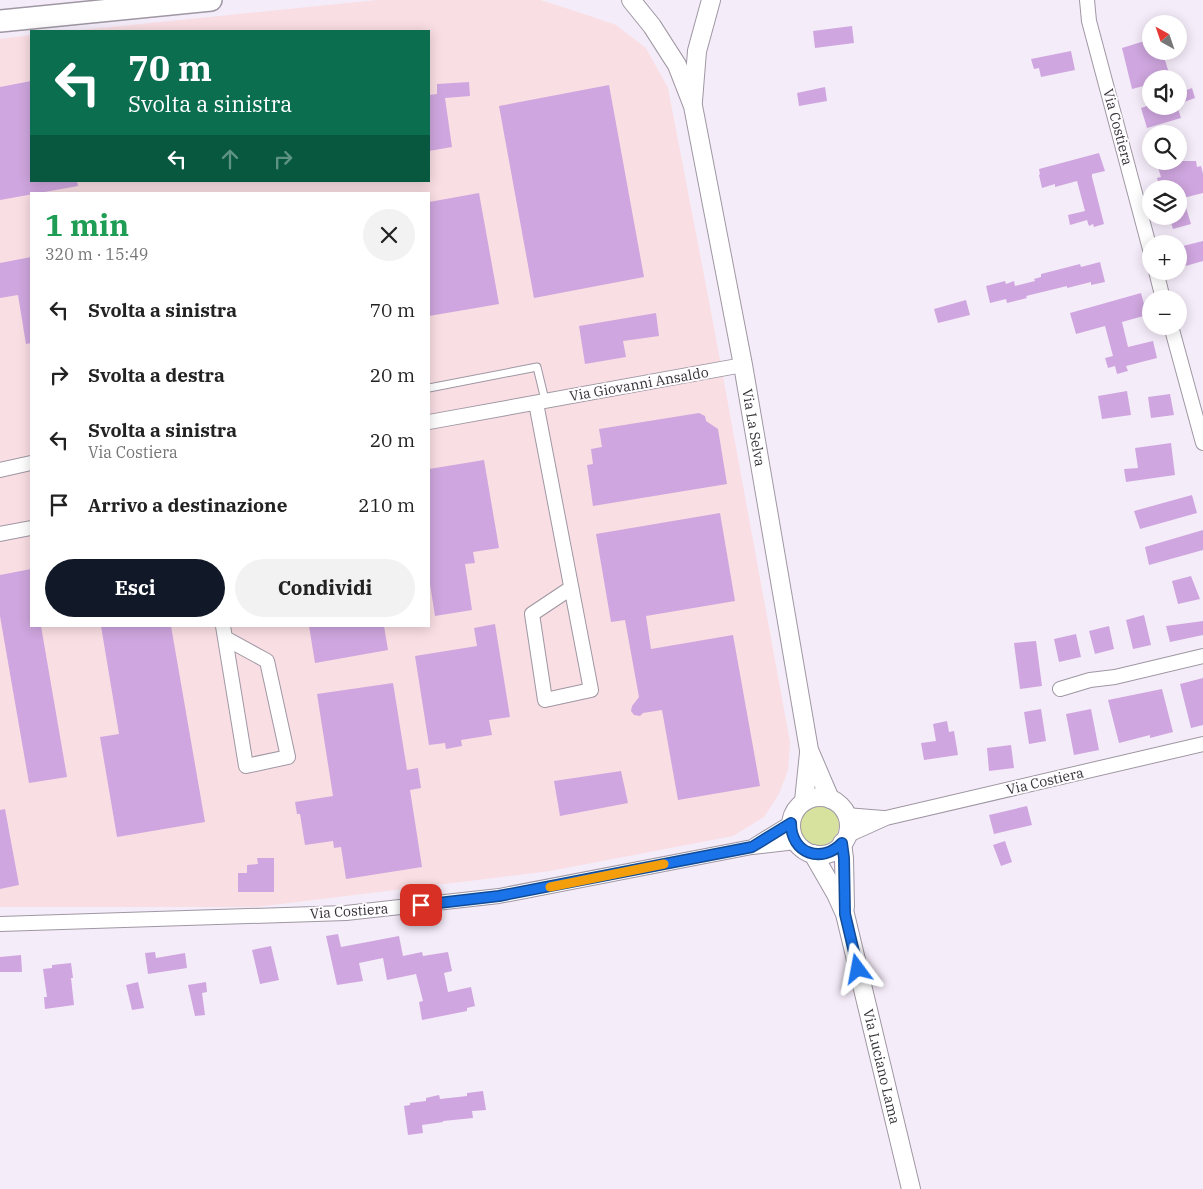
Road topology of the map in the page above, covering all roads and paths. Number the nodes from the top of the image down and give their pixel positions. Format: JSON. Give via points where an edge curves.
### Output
{"nodes":[{"id":1,"x":211,"y":0,"type":"edge"},
{"id":2,"x":631,"y":0,"type":"edge"},
{"id":3,"x":711,"y":0,"type":"edge"},
{"id":4,"x":1087,"y":0,"type":"edge"},
{"id":5,"x":0,"y":21,"type":"edge"},
{"id":6,"x":693,"y":106,"type":"junction"},
{"id":7,"x":1146,"y":235,"type":"edge"},
{"id":8,"x":1173,"y":335,"type":"edge"},
{"id":9,"x":743,"y":365,"type":"junction"},
{"id":10,"x":430,"y":388,"type":"edge"},
{"id":11,"x":541,"y":402,"type":"junction"},
{"id":12,"x":430,"y":422,"type":"edge"},
{"id":13,"x":1203,"y":443,"type":"edge"},
{"id":14,"x":30,"y":463,"type":"edge"},
{"id":15,"x":0,"y":470,"type":"edge"},
{"id":16,"x":30,"y":528,"type":"edge"},
{"id":17,"x":0,"y":534,"type":"edge"},
{"id":18,"x":571,"y":588,"type":"junction"},
{"id":19,"x":224,"y":632,"type":"edge"},
{"id":20,"x":1203,"y":656,"type":"edge"},
{"id":21,"x":1060,"y":689,"type":"dead end"},
{"id":22,"x":1203,"y":744,"type":"edge"},
{"id":23,"x":809,"y":750,"type":"junction"},
{"id":24,"x":830,"y":799,"type":"junction"},
{"id":25,"x":804,"y":801,"type":"junction"},
{"id":26,"x":846,"y":815,"type":"junction"},
{"id":27,"x":886,"y":818,"type":"junction"},
{"id":28,"x":791,"y":823,"type":"junction"},
{"id":29,"x":844,"y":839,"type":"junction"},
{"id":30,"x":796,"y":842,"type":"junction"},
{"id":31,"x":752,"y":847,"type":"junction"},
{"id":32,"x":814,"y":854,"type":"junction"},
{"id":33,"x":845,"y":914,"type":"junction"},
{"id":34,"x":0,"y":924,"type":"edge"},
{"id":35,"x":911,"y":1189,"type":"edge"}],
"edges":[{"from":1,"to":5,"type":"main road"},
{"from":2,"to":6,"type":"street","name":"Via La Selva","via":[[677,65]]},
{"from":3,"to":6,"type":"street","name":"Via La Selva","via":[[697,51]]},
{"from":4,"to":7,"type":"street","name":"Via Costiera","via":[[1089,21]]},
{"from":6,"to":9,"type":"street","name":"Via La Selva"},
{"from":8,"to":13,"type":"street"},
{"from":9,"to":11,"type":"street","name":"Via Giovanni Ansaldo"},
{"from":9,"to":23,"type":"street","name":"Via La Selva"},
{"from":10,"to":11,"type":"lane","via":[[537,368]]},
{"from":11,"to":12,"type":"street","name":"Via Giovanni Ansaldo"},
{"from":11,"to":18,"type":"street"},
{"from":14,"to":15,"type":"street"},
{"from":16,"to":17,"type":"street"},
{"from":18,"to":18,"type":"street","via":[[591,690],[545,700],[532,614]]},
{"from":19,"to":19,"type":"street","via":[[267,661],[288,757],[246,766]]},
{"from":20,"to":21,"type":"street"},
{"from":22,"to":27,"type":"street","name":"Via Costiera"},
{"from":23,"to":24,"type":"street","name":"Via La Selva"},
{"from":23,"to":25,"type":"street","name":"Via La Selva"},
{"from":24,"to":25,"type":"street","via":[[821,797]]},
{"from":24,"to":26,"type":"street"},
{"from":25,"to":28,"type":"street"},
{"from":26,"to":27,"type":"street","name":"Via Costiera"},
{"from":26,"to":29,"type":"street","via":[[848,822]]},
{"from":27,"to":29,"type":"street","name":"Via Costiera"},
{"from":28,"to":30,"type":"street"},
{"from":28,"to":31,"type":"street","name":"Via Costiera"},
{"from":29,"to":32,"type":"street","via":[[830,853]]},
{"from":29,"to":33,"type":"street","name":"Via Luciano Lama"},
{"from":30,"to":31,"type":"street","name":"Via Costiera"},
{"from":30,"to":32,"type":"street"},
{"from":31,"to":34,"type":"street","name":"Via Costiera","via":[[499,896],[346,913]]},
{"from":32,"to":33,"type":"street","name":"Via Luciano Lama"},
{"from":33,"to":35,"type":"street","name":"Via Luciano Lama"}]}
